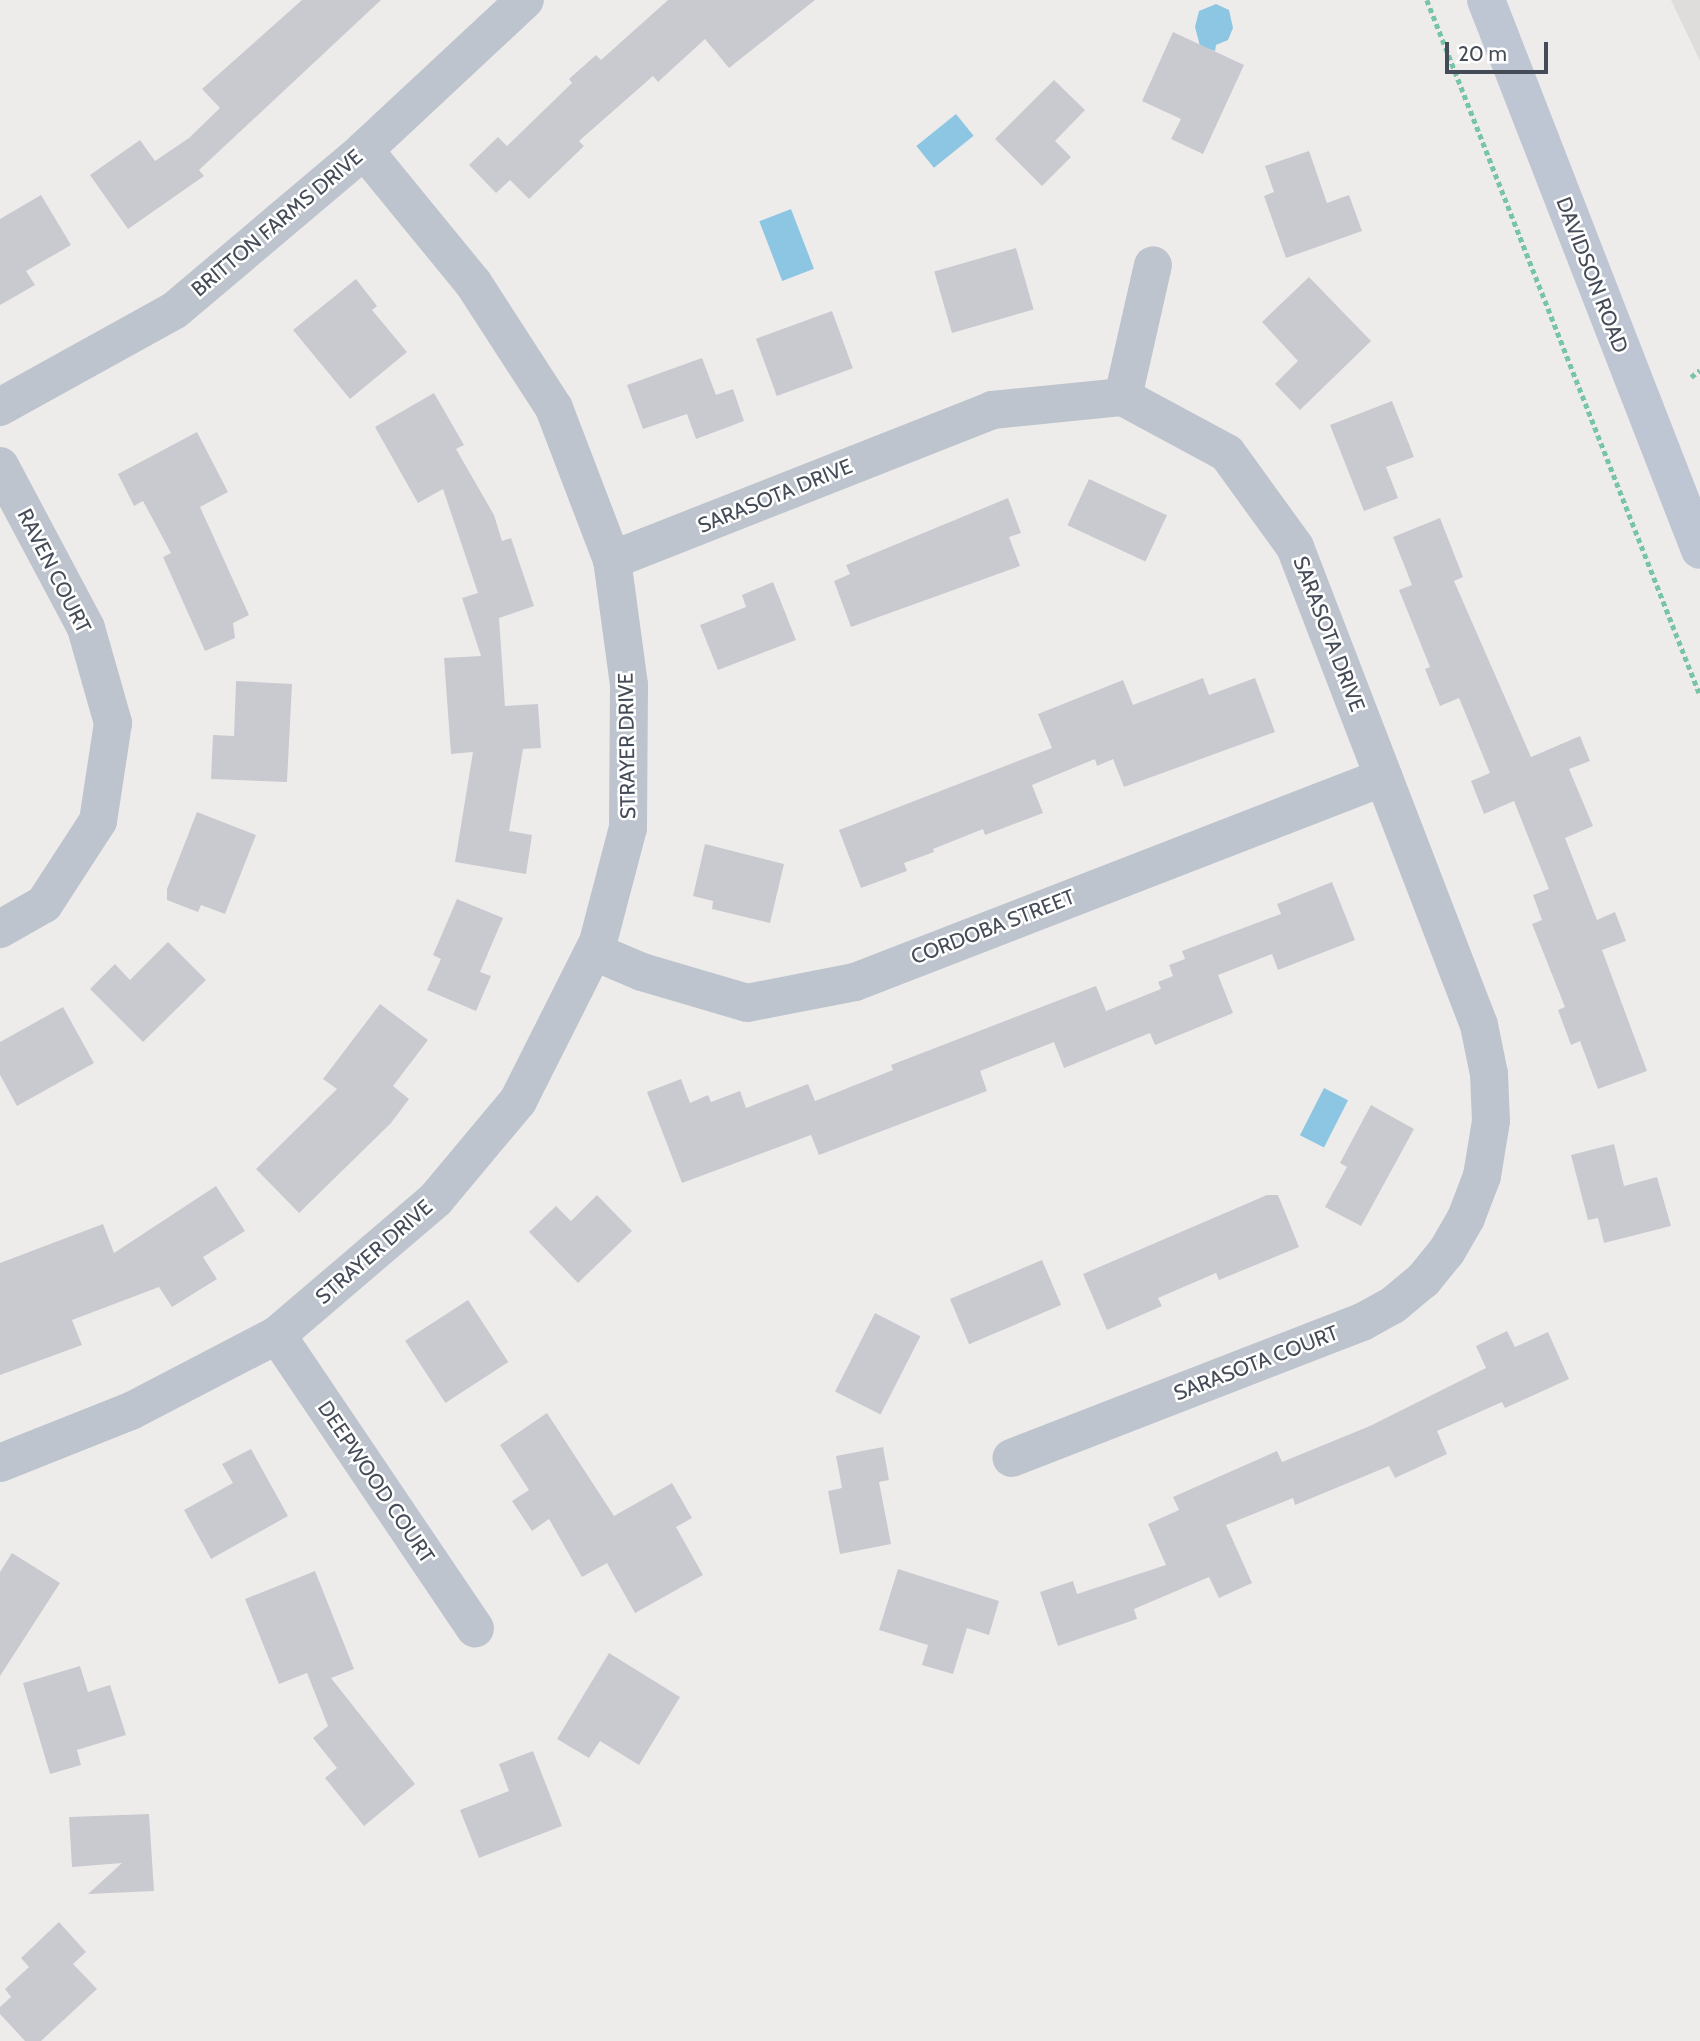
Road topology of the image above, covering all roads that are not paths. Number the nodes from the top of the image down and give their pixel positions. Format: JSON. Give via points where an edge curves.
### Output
{"nodes":[{"id":1,"x":525,"y":0,"type":"edge"},
{"id":2,"x":1486,"y":0,"type":"edge"},
{"id":3,"x":365,"y":149,"type":"junction"},
{"id":4,"x":1153,"y":265,"type":"dead end"},
{"id":5,"x":1123,"y":397,"type":"junction"},
{"id":6,"x":0,"y":407,"type":"edge"},
{"id":7,"x":0,"y":466,"type":"edge"},
{"id":8,"x":1700,"y":550,"type":"edge"},
{"id":9,"x":612,"y":560,"type":"junction"},
{"id":10,"x":1384,"y":777,"type":"junction"},
{"id":11,"x":0,"y":929,"type":"edge"},
{"id":12,"x":595,"y":953,"type":"junction"},
{"id":13,"x":1466,"y":1218,"type":"joint"},
{"id":14,"x":277,"y":1335,"type":"junction"},
{"id":15,"x":1011,"y":1458,"type":"dead end"},
{"id":16,"x":0,"y":1463,"type":"edge"},
{"id":17,"x":475,"y":1629,"type":"dead end"}],
"edges":[{"from":1,"to":3,"type":"street","name":"BRITTON FARMS DRIVE"},
{"from":2,"to":8,"type":"main road","name":"DAVIDSON ROAD"},
{"from":3,"to":6,"type":"street","name":"BRITTON FARMS DRIVE","via":[[175,310]]},
{"from":3,"to":9,"type":"street","name":"STRAYER DRIVE","via":[[473,283],[554,408]]},
{"from":4,"to":5,"type":"street"},
{"from":5,"to":9,"type":"street","name":"SARASOTA DRIVE","via":[[992,410]]},
{"from":5,"to":10,"type":"street","name":"SARASOTA DRIVE","via":[[1227,453],[1296,547]]},
{"from":7,"to":11,"type":"street","name":"RAVEN COURT","via":[[86,628],[113,723],[98,821],[44,904]]},
{"from":9,"to":12,"type":"street","name":"STRAYER DRIVE","via":[[629,685],[628,828]]},
{"from":10,"to":12,"type":"street","name":"CORDOBA STREET","via":[[855,982],[747,1003]]},
{"from":10,"to":13,"type":"street","name":"SARASOTA DRIVE","via":[[1479,1025],[1489,1074],[1491,1121],[1482,1176]]},
{"from":12,"to":14,"type":"street","name":"STRAYER DRIVE","via":[[537,1069],[500,1126],[436,1199]]},
{"from":13,"to":15,"type":"street","name":"SARASOTA COURT","via":[[1423,1280],[1362,1322]]},
{"from":14,"to":16,"type":"street","name":"STRAYER DRIVE","via":[[131,1411]]},
{"from":14,"to":17,"type":"street","name":"DEEPWOOD COURT"}]}
